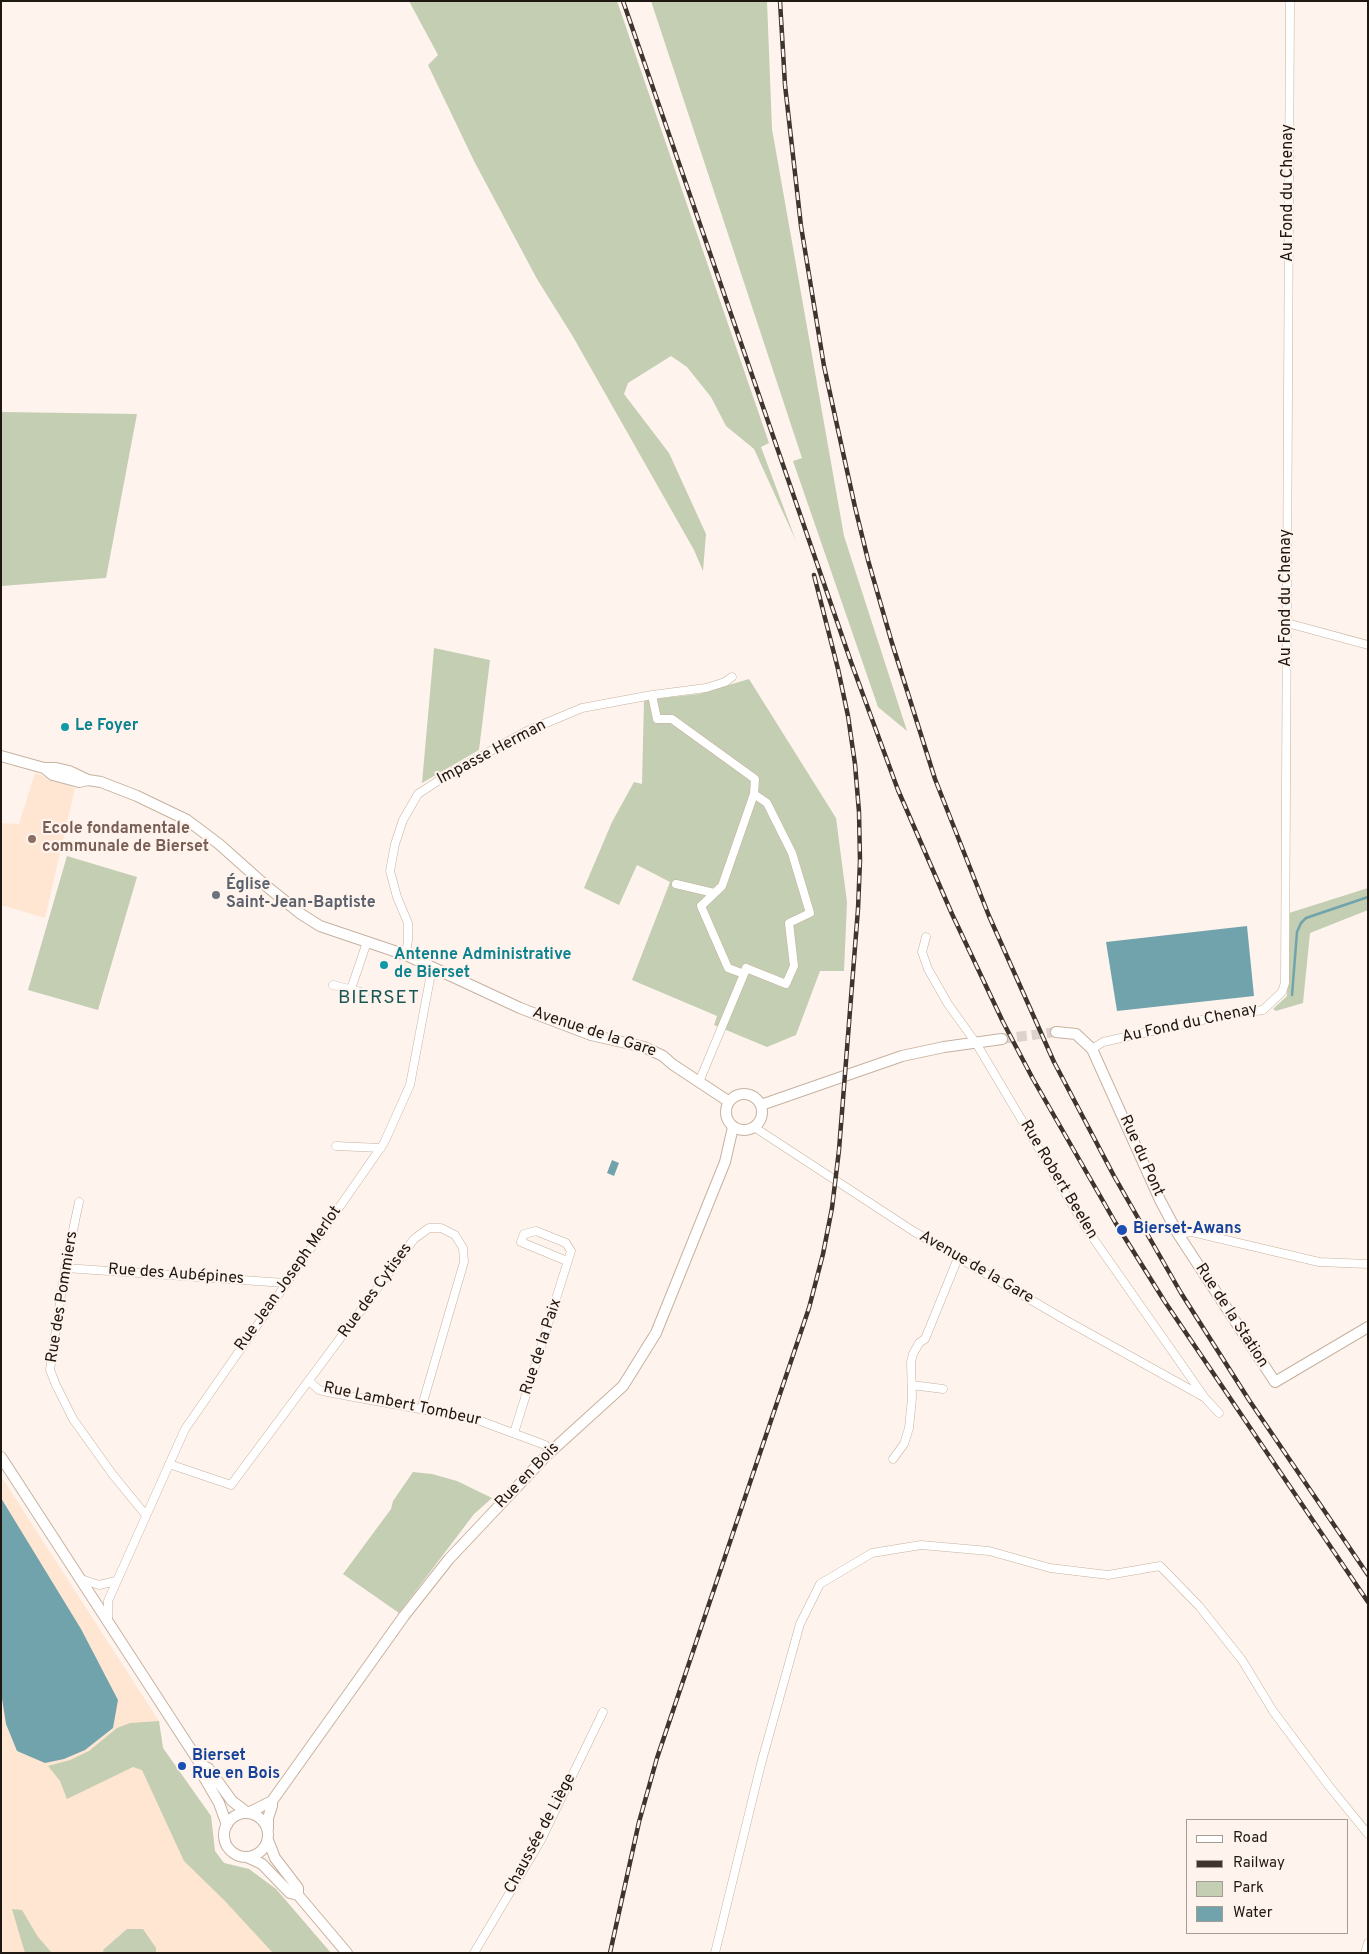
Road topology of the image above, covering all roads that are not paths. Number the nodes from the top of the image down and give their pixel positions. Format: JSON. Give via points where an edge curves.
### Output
{"nodes":[{"id":1,"x":1290,"y":1,"type":"edge"},
{"id":2,"x":1286,"y":623,"type":"junction"},
{"id":3,"x":1368,"y":645,"type":"edge"},
{"id":4,"x":732,"y":677,"type":"dead end"},
{"id":5,"x":652,"y":695,"type":"junction"},
{"id":6,"x":1,"y":756,"type":"edge"},
{"id":7,"x":754,"y":794,"type":"junction"},
{"id":8,"x":676,"y":884,"type":"dead end"},
{"id":9,"x":714,"y":894,"type":"junction"},
{"id":10,"x":926,"y":937,"type":"dead end"},
{"id":11,"x":367,"y":942,"type":"junction"},
{"id":12,"x":406,"y":955,"type":"junction"},
{"id":13,"x":432,"y":968,"type":"junction"},
{"id":14,"x":744,"y":974,"type":"junction"},
{"id":15,"x":333,"y":985,"type":"dead end"},
{"id":16,"x":350,"y":989,"type":"junction"},
{"id":17,"x":365,"y":993,"type":"dead end"},
{"id":18,"x":1056,"y":1032,"type":"tunnel mouth"},
{"id":19,"x":1002,"y":1039,"type":"tunnel mouth"},
{"id":20,"x":976,"y":1044,"type":"junction"},
{"id":21,"x":1092,"y":1048,"type":"junction"},
{"id":22,"x":699,"y":1082,"type":"junction"},
{"id":23,"x":728,"y":1101,"type":"junction"},
{"id":24,"x":761,"y":1105,"type":"junction"},
{"id":25,"x":734,"y":1127,"type":"junction"},
{"id":26,"x":754,"y":1127,"type":"junction"},
{"id":27,"x":336,"y":1146,"type":"dead end"},
{"id":28,"x":380,"y":1148,"type":"junction"},
{"id":29,"x":79,"y":1202,"type":"dead end"},
{"id":30,"x":1178,"y":1234,"type":"junction"},
{"id":31,"x":958,"y":1258,"type":"junction"},
{"id":32,"x":567,"y":1261,"type":"junction"},
{"id":33,"x":1368,"y":1264,"type":"edge"},
{"id":34,"x":65,"y":1268,"type":"junction"},
{"id":35,"x":286,"y":1283,"type":"junction"},
{"id":36,"x":1368,"y":1328,"type":"edge"},
{"id":37,"x":309,"y":1381,"type":"junction"},
{"id":38,"x":912,"y":1385,"type":"junction"},
{"id":39,"x":943,"y":1389,"type":"dead end"},
{"id":40,"x":1205,"y":1398,"type":"junction"},
{"id":41,"x":421,"y":1408,"type":"junction"},
{"id":42,"x":1219,"y":1413,"type":"dead end"},
{"id":43,"x":514,"y":1432,"type":"junction"},
{"id":44,"x":551,"y":1451,"type":"junction"},
{"id":45,"x":1,"y":1457,"type":"edge"},
{"id":46,"x":893,"y":1459,"type":"dead end"},
{"id":47,"x":168,"y":1464,"type":"junction"},
{"id":48,"x":145,"y":1514,"type":"junction"},
{"id":49,"x":80,"y":1579,"type":"junction"},
{"id":50,"x":116,"y":1581,"type":"junction"},
{"id":51,"x":108,"y":1621,"type":"junction"},
{"id":52,"x":603,"y":1712,"type":"dead end"},
{"id":53,"x":201,"y":1765,"type":"junction"},
{"id":54,"x":272,"y":1800,"type":"junction"},
{"id":55,"x":248,"y":1813,"type":"junction"},
{"id":56,"x":227,"y":1825,"type":"junction"},
{"id":57,"x":1368,"y":1834,"type":"edge"},
{"id":58,"x":268,"y":1835,"type":"junction"},
{"id":59,"x":248,"y":1857,"type":"junction"},
{"id":60,"x":298,"y":1894,"type":"junction"},
{"id":61,"x":1368,"y":1943,"type":"edge"},
{"id":62,"x":347,"y":1953,"type":"edge"},
{"id":63,"x":474,"y":1953,"type":"edge"},
{"id":64,"x":715,"y":1953,"type":"edge"},
{"id":65,"x":1365,"y":1953,"type":"edge"}],
"edges":[{"from":1,"to":2,"type":"street","name":"Au Fond du Chenay"},
{"from":2,"to":3,"type":"street"},
{"from":2,"to":21,"type":"street","name":"Au Fond du Chenay","via":[[1285,983],[1282,992],[1263,1010],[1220,1016],[1103,1042]]},
{"from":4,"to":5,"type":"street","name":"Impasse Herman","via":[[706,688]]},
{"from":5,"to":7,"type":"street","via":[[657,719],[672,719],[755,779]]},
{"from":5,"to":12,"type":"street","name":"Impasse Herman","via":[[582,708],[527,731],[418,794],[394,844],[390,871],[408,923]]},
{"from":6,"to":11,"type":"street","name":"Avenue de la Gare","via":[[69,771],[101,782],[187,820],[301,914],[320,926]]},
{"from":7,"to":9,"type":"street","via":[[722,886]]},
{"from":7,"to":14,"type":"street","via":[[766,803],[792,853],[810,913],[789,923],[794,966],[786,984],[746,968]]},
{"from":8,"to":9,"type":"street"},
{"from":9,"to":14,"type":"street","via":[[701,906],[728,968]]},
{"from":10,"to":20,"type":"street","name":"Rue Robert Beelen","via":[[922,952],[928,969]]},
{"from":11,"to":12,"type":"street","name":"Avenue de la Gare"},
{"from":11,"to":16,"type":"street"},
{"from":12,"to":13,"type":"street","name":"Avenue de la Gare"},
{"from":13,"to":22,"type":"street","name":"Avenue de la Gare","via":[[520,1008],[591,1035],[644,1047],[663,1056]]},
{"from":13,"to":28,"type":"street","name":"Rue Jean Joseph Merlot","via":[[410,1085]]},
{"from":14,"to":22,"type":"street"},
{"from":15,"to":16,"type":"street"},
{"from":16,"to":17,"type":"street"},
{"from":18,"to":21,"type":"street","name":"Rue du Pont","via":[[1076,1034]]},
{"from":19,"to":20,"type":"street"},
{"from":20,"to":24,"type":"street","via":[[944,1046],[902,1056]]},
{"from":20,"to":40,"type":"street","name":"Rue Robert Beelen","via":[[1086,1228]]},
{"from":21,"to":30,"type":"street","name":"Rue du Pont"},
{"from":22,"to":23,"type":"street","name":"Avenue de la Gare"},
{"from":23,"to":24,"type":"street","via":[[745,1093],[757,1098]]},
{"from":23,"to":25,"type":"street","via":[[725,1113]]},
{"from":24,"to":26,"type":"street","via":[[762,1115]]},
{"from":25,"to":26,"type":"street","via":[[744,1130]]},
{"from":25,"to":44,"type":"street","name":"Rue en Bois","via":[[725,1162],[656,1333],[623,1386]]},
{"from":26,"to":31,"type":"street","name":"Avenue de la Gare"},
{"from":27,"to":28,"type":"street"},
{"from":28,"to":35,"type":"street","name":"Rue Jean Joseph Merlot"},
{"from":29,"to":34,"type":"street","name":"Rue des Pommiers"},
{"from":30,"to":33,"type":"street","via":[[1192,1232],[1319,1262]]},
{"from":30,"to":36,"type":"street","name":"Rue de la Station","via":[[1275,1382]]},
{"from":31,"to":38,"type":"street","via":[[925,1339],[919,1343],[911,1362]]},
{"from":31,"to":40,"type":"street","name":"Avenue de la Gare"},
{"from":32,"to":32,"type":"street","name":"Rue de la Paix","via":[[521,1242],[524,1234],[536,1231],[566,1243],[571,1251]]},
{"from":32,"to":43,"type":"street","name":"Rue de la Paix"},
{"from":34,"to":35,"type":"street","name":"Rue des Aubépines"},
{"from":34,"to":48,"type":"street","name":"Rue des Pommiers","via":[[50,1370],[73,1419]]},
{"from":35,"to":47,"type":"street","name":"Rue Jean Joseph Merlot","via":[[185,1429]]},
{"from":37,"to":41,"type":"street","name":"Rue Lambert Tombeur","via":[[320,1390]]},
{"from":37,"to":41,"type":"street","name":"Rue des Cytises","via":[[414,1239],[429,1228],[441,1228],[455,1235],[463,1248],[464,1262]]},
{"from":37,"to":47,"type":"street","name":"Rue des Cytises","via":[[231,1485]]},
{"from":38,"to":39,"type":"street"},
{"from":38,"to":46,"type":"street","via":[[909,1428],[904,1444]]},
{"from":40,"to":42,"type":"street","name":"Rue Robert Beelen"},
{"from":41,"to":43,"type":"street","name":"Rue Lambert Tombeur","via":[[475,1419]]},
{"from":43,"to":44,"type":"street","name":"Rue Lambert Tombeur","via":[[545,1445]]},
{"from":44,"to":54,"type":"street","name":"Rue en Bois","via":[[421,1594]]},
{"from":45,"to":49,"type":"street"},
{"from":47,"to":48,"type":"street","name":"Rue Jean Joseph Merlot"},
{"from":48,"to":50,"type":"street","name":"Rue Jean Joseph Merlot"},
{"from":49,"to":50,"type":"street","via":[[99,1585]]},
{"from":49,"to":51,"type":"street"},
{"from":50,"to":51,"type":"street","name":"Rue Jean Joseph Merlot","via":[[108,1601]]},
{"from":51,"to":53,"type":"street"},
{"from":52,"to":63,"type":"street","name":"Chaussée de Liège","via":[[541,1840]]},
{"from":53,"to":55,"type":"street","via":[[208,1768],[232,1801]]},
{"from":53,"to":56,"type":"street","via":[[201,1772],[219,1803]]},
{"from":54,"to":55,"type":"street","name":"Rue en Bois"},
{"from":54,"to":58,"type":"street","name":"Rue en Bois"},
{"from":55,"to":56,"type":"street","via":[[236,1816]]},
{"from":55,"to":58,"type":"street","via":[[260,1818]]},
{"from":56,"to":59,"type":"street","via":[[228,1847],[240,1856]]},
{"from":57,"to":64,"type":"street","via":[[1272,1711],[1236,1652],[1199,1606],[1160,1566],[1108,1575],[1050,1568],[989,1550],[921,1544],[872,1553],[820,1584],[800,1624]]},
{"from":58,"to":59,"type":"street","via":[[261,1851]]},
{"from":58,"to":60,"type":"street","via":[[275,1858],[298,1888]]},
{"from":59,"to":60,"type":"street","via":[[262,1864],[290,1893]]},
{"from":60,"to":62,"type":"street"},
{"from":61,"to":65,"type":"street"}]}
